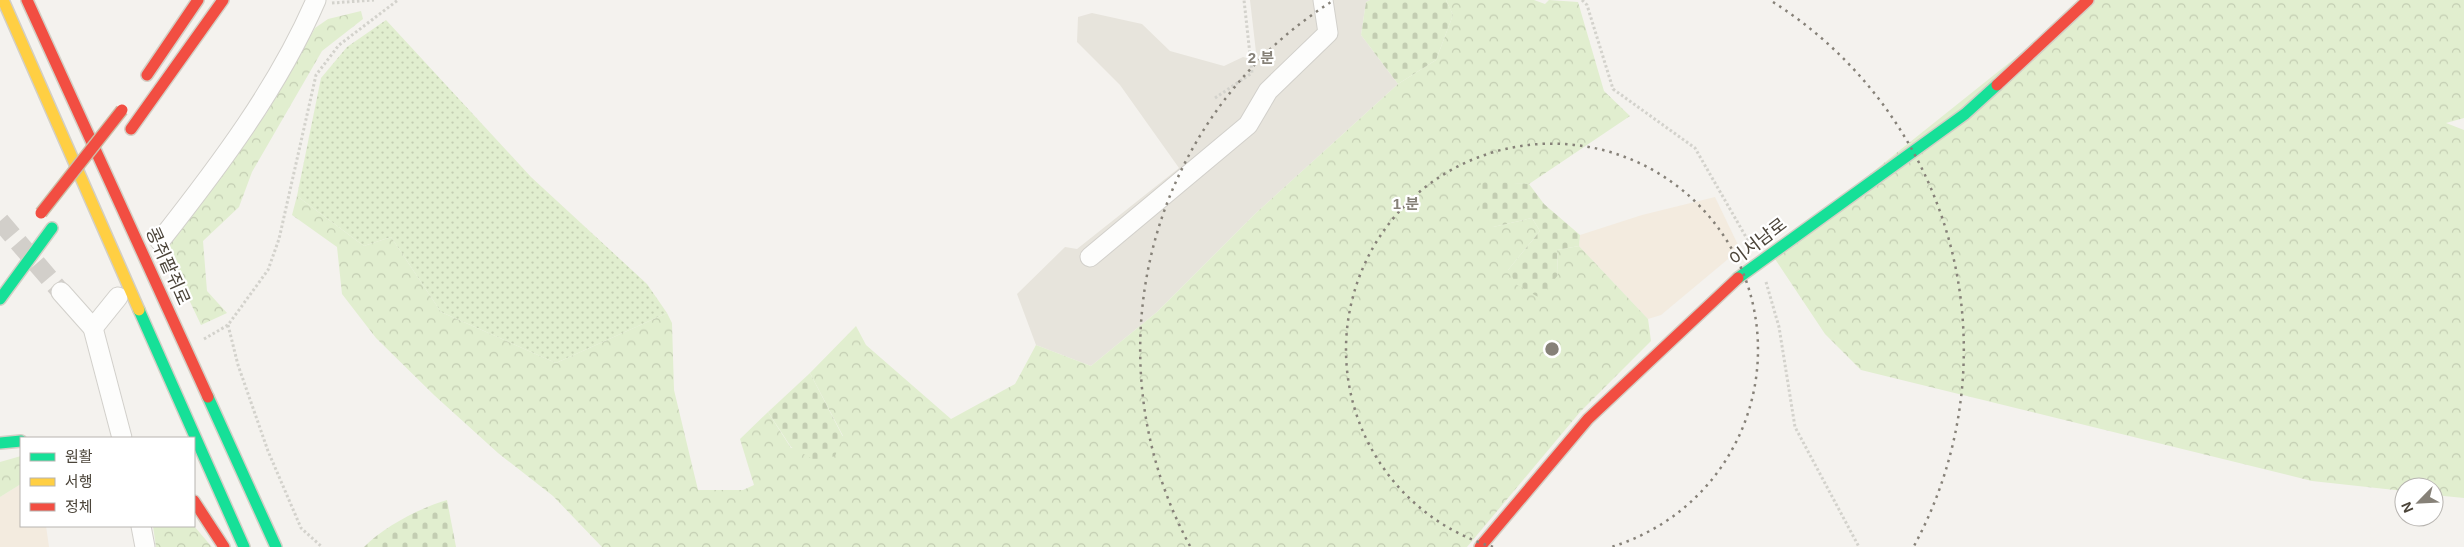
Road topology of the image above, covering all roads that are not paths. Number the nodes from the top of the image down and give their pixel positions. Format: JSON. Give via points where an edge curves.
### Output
{"nodes":[{"id":1,"x":3,"y":0,"type":"edge"},
{"id":2,"x":27,"y":0,"type":"edge"},
{"id":3,"x":198,"y":0,"type":"edge"},
{"id":4,"x":223,"y":0,"type":"edge"},
{"id":5,"x":1323,"y":0,"type":"edge"},
{"id":6,"x":2088,"y":0,"type":"edge"},
{"id":7,"x":315,"y":2,"type":"edge"},
{"id":8,"x":138,"y":88,"type":"dead end"},
{"id":9,"x":125,"y":106,"type":"dead end"},
{"id":10,"x":128,"y":133,"type":"dead end"},
{"id":11,"x":113,"y":152,"type":"dead end"},
{"id":12,"x":76,"y":198,"type":"dead end"},
{"id":13,"x":38,"y":217,"type":"dead end"},
{"id":14,"x":55,"y":225,"type":"dead end"},
{"id":15,"x":160,"y":242,"type":"dead end"},
{"id":16,"x":1090,"y":257,"type":"dead end"},
{"id":17,"x":61,"y":292,"type":"tunnel mouth"},
{"id":18,"x":118,"y":298,"type":"dead end"},
{"id":19,"x":0,"y":299,"type":"edge"},
{"id":20,"x":93,"y":328,"type":"junction"},
{"id":21,"x":122,"y":437,"type":"edge"},
{"id":22,"x":20,"y":441,"type":"edge"},
{"id":23,"x":0,"y":443,"type":"edge"},
{"id":24,"x":195,"y":503,"type":"edge"},
{"id":25,"x":141,"y":527,"type":"edge"},
{"id":26,"x":145,"y":547,"type":"edge"},
{"id":27,"x":224,"y":547,"type":"edge"},
{"id":28,"x":244,"y":547,"type":"edge"},
{"id":29,"x":276,"y":547,"type":"edge"},
{"id":30,"x":1480,"y":547,"type":"edge"}],
"edges":[{"from":1,"to":28,"type":"main road"},
{"from":2,"to":29,"type":"main road","name":"콩쥐팥쥐로"},
{"from":3,"to":8,"type":"main road"},
{"from":4,"to":10,"type":"main road"},
{"from":5,"to":16,"type":"street","via":[[1328,33],[1268,91],[1248,125]]},
{"from":6,"to":30,"type":"main road","name":"이서남로","via":[[1965,114],[1742,274],[1588,419]]},
{"from":7,"to":15,"type":"street","via":[[296,47],[222,161]]},
{"from":9,"to":13,"type":"main road","bridge":true},
{"from":11,"to":12,"type":"main road"},
{"from":14,"to":19,"type":"main road"},
{"from":17,"to":20,"type":"street"},
{"from":18,"to":20,"type":"street"},
{"from":20,"to":21,"type":"street"},
{"from":22,"to":23,"type":"main road"},
{"from":24,"to":27,"type":"main road"},
{"from":25,"to":26,"type":"street"}]}
